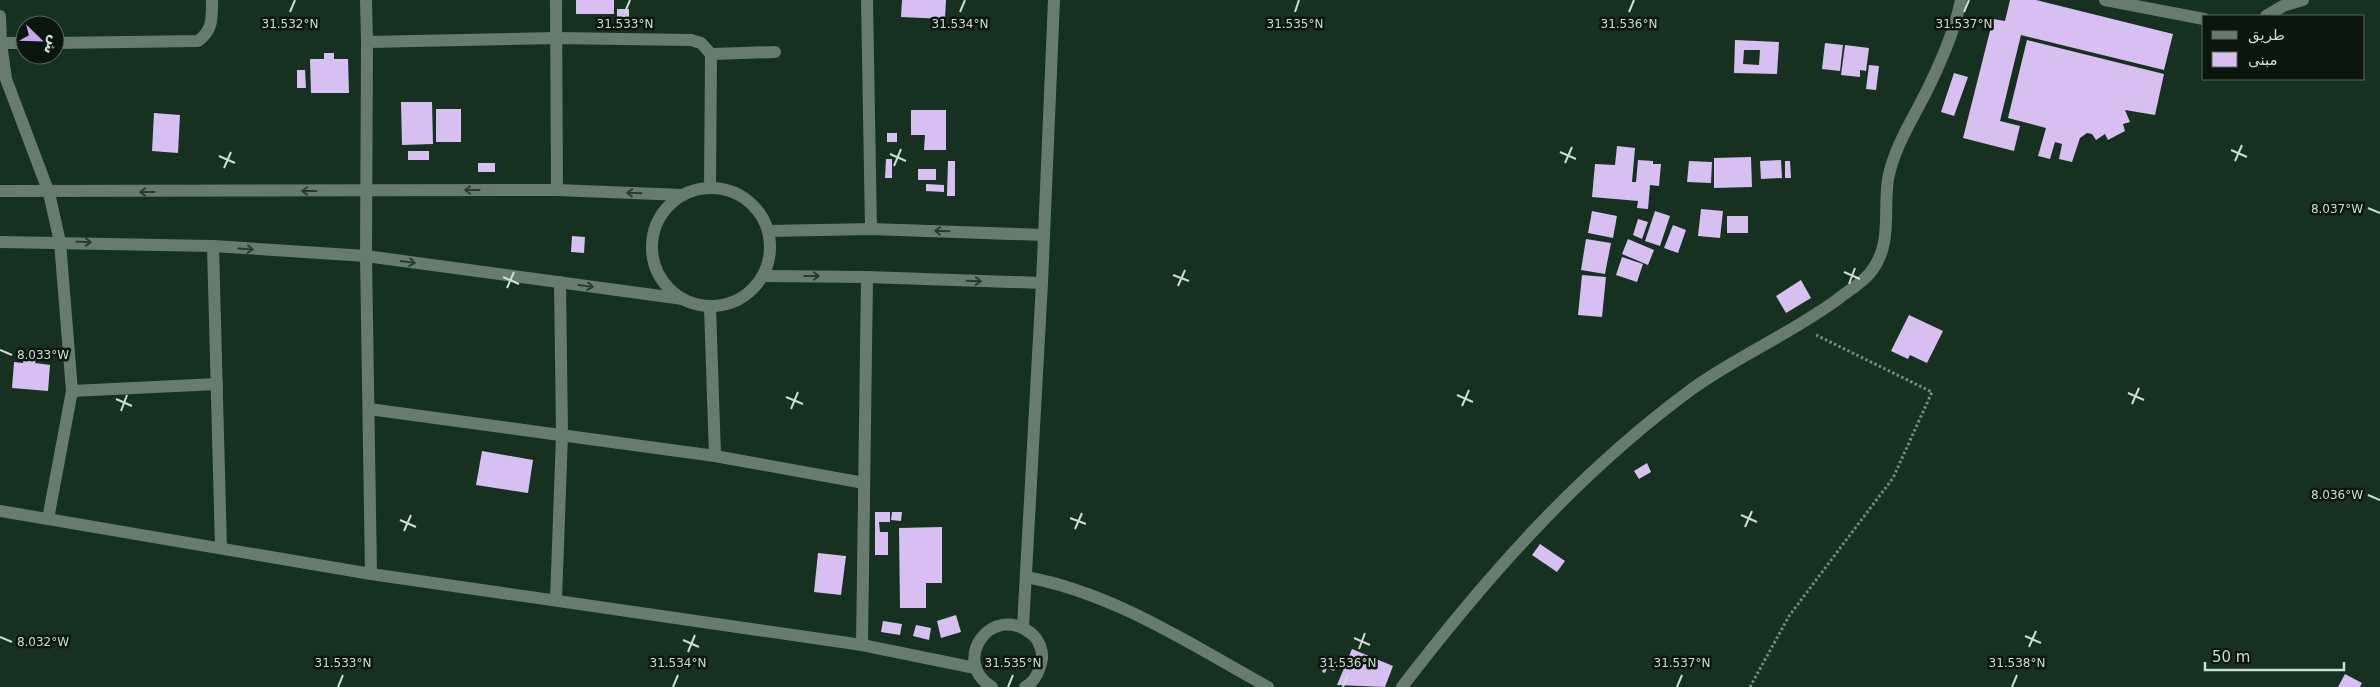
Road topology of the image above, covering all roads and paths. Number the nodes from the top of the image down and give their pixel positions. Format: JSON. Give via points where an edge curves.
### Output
{"nodes":[{"id":1,"x":212,"y":0,"type":"edge"},
{"id":2,"x":366,"y":0,"type":"edge"},
{"id":3,"x":556,"y":0,"type":"edge"},
{"id":4,"x":867,"y":0,"type":"edge"},
{"id":5,"x":1054,"y":0,"type":"edge"},
{"id":6,"x":1961,"y":0,"type":"edge"},
{"id":7,"x":2104,"y":0,"type":"edge"},
{"id":8,"x":2303,"y":0,"type":"edge"},
{"id":9,"x":2268,"y":15,"type":"edge"},
{"id":10,"x":0,"y":16,"type":"edge"},
{"id":11,"x":2202,"y":19,"type":"edge"},
{"id":12,"x":556,"y":38,"type":"junction"},
{"id":13,"x":367,"y":42,"type":"junction"},
{"id":14,"x":1,"y":43,"type":"edge"},
{"id":15,"x":15,"y":43,"type":"edge"},
{"id":16,"x":65,"y":43,"type":"edge"},
{"id":17,"x":775,"y":52,"type":"dead end"},
{"id":18,"x":711,"y":54,"type":"junction"},
{"id":19,"x":710,"y":188,"type":"junction"},
{"id":20,"x":366,"y":190,"type":"junction"},
{"id":21,"x":557,"y":190,"type":"junction"},
{"id":22,"x":0,"y":191,"type":"edge"},
{"id":23,"x":49,"y":192,"type":"junction"},
{"id":24,"x":683,"y":195,"type":"junction"},
{"id":25,"x":871,"y":229,"type":"junction"},
{"id":26,"x":768,"y":231,"type":"junction"},
{"id":27,"x":1043,"y":235,"type":"junction"},
{"id":28,"x":0,"y":242,"type":"edge"},
{"id":29,"x":60,"y":242,"type":"junction"},
{"id":30,"x":213,"y":246,"type":"junction"},
{"id":31,"x":366,"y":256,"type":"junction"},
{"id":32,"x":763,"y":276,"type":"junction"},
{"id":33,"x":867,"y":277,"type":"junction"},
{"id":34,"x":560,"y":282,"type":"junction"},
{"id":35,"x":1042,"y":283,"type":"junction"},
{"id":36,"x":683,"y":300,"type":"junction"},
{"id":37,"x":710,"y":307,"type":"junction"},
{"id":38,"x":1798,"y":326,"type":"junction"},
{"id":39,"x":217,"y":384,"type":"junction"},
{"id":40,"x":72,"y":391,"type":"junction"},
{"id":41,"x":369,"y":409,"type":"junction"},
{"id":42,"x":562,"y":434,"type":"junction"},
{"id":43,"x":715,"y":456,"type":"junction"},
{"id":44,"x":864,"y":483,"type":"junction"},
{"id":45,"x":0,"y":512,"type":"edge"},
{"id":46,"x":48,"y":519,"type":"junction"},
{"id":47,"x":221,"y":548,"type":"junction"},
{"id":48,"x":371,"y":574,"type":"junction"},
{"id":49,"x":1026,"y":577,"type":"junction"},
{"id":50,"x":556,"y":600,"type":"junction"},
{"id":51,"x":1023,"y":627,"type":"junction"},
{"id":52,"x":862,"y":645,"type":"junction"},
{"id":53,"x":975,"y":668,"type":"junction"},
{"id":54,"x":992,"y":687,"type":"edge"},
{"id":55,"x":1025,"y":687,"type":"edge"},
{"id":56,"x":1268,"y":687,"type":"edge"},
{"id":57,"x":1402,"y":687,"type":"edge"},
{"id":58,"x":1750,"y":687,"type":"edge"}],
"edges":[{"from":1,"to":16,"type":"street","via":[[212,26],[198,41]]},
{"from":2,"to":13,"type":"street"},
{"from":3,"to":12,"type":"street"},
{"from":4,"to":25,"type":"street"},
{"from":5,"to":27,"type":"street"},
{"from":6,"to":38,"type":"street","via":[[1955,28],[1908,123],[1888,179],[1886,239],[1879,259],[1870,274]]},
{"from":7,"to":11,"type":"street"},
{"from":8,"to":9,"type":"street","via":[[2282,6]]},
{"from":10,"to":14,"type":"street"},
{"from":12,"to":13,"type":"street"},
{"from":12,"to":18,"type":"street","via":[[691,40],[701,43]]},
{"from":12,"to":21,"type":"street"},
{"from":13,"to":20,"type":"street"},
{"from":14,"to":15,"type":"street"},
{"from":14,"to":23,"type":"street","via":[[6,79]]},
{"from":17,"to":18,"type":"street"},
{"from":18,"to":19,"type":"street"},
{"from":19,"to":24,"type":"street"},
{"from":19,"to":26,"type":"street","via":[[729,190],[746,199],[760,213]]},
{"from":21,"to":20,"type":"street","one_way":true},
{"from":20,"to":23,"type":"street","one_way":true},
{"from":20,"to":31,"type":"street"},
{"from":24,"to":21,"type":"street","one_way":true},
{"from":22,"to":23,"type":"street"},
{"from":23,"to":29,"type":"street"},
{"from":24,"to":36,"type":"street","via":[[666,208],[656,227],[652,248],[659,274]]},
{"from":25,"to":26,"type":"street"},
{"from":27,"to":25,"type":"street","one_way":true},
{"from":26,"to":32,"type":"street","via":[[770,246]]},
{"from":27,"to":35,"type":"street"},
{"from":28,"to":29,"type":"street"},
{"from":29,"to":30,"type":"street","one_way":true},
{"from":29,"to":40,"type":"street"},
{"from":30,"to":31,"type":"street","one_way":true},
{"from":30,"to":39,"type":"street"},
{"from":31,"to":34,"type":"street","one_way":true},
{"from":31,"to":41,"type":"street"},
{"from":32,"to":33,"type":"street","one_way":true},
{"from":32,"to":37,"type":"street","via":[[749,292],[731,303]]},
{"from":33,"to":35,"type":"street","one_way":true},
{"from":33,"to":44,"type":"street"},
{"from":34,"to":36,"type":"street","one_way":true},
{"from":34,"to":42,"type":"street"},
{"from":35,"to":49,"type":"street"},
{"from":36,"to":37,"type":"street"},
{"from":37,"to":43,"type":"street"},
{"from":38,"to":57,"type":"street","via":[[1693,389],[1622,446],[1557,505],[1497,568]]},
{"from":38,"to":58,"type":"path","via":[[1932,392],[1893,478],[1788,616]]},
{"from":39,"to":40,"type":"street"},
{"from":39,"to":47,"type":"street"},
{"from":40,"to":46,"type":"street"},
{"from":41,"to":42,"type":"street"},
{"from":41,"to":48,"type":"street"},
{"from":42,"to":43,"type":"street"},
{"from":42,"to":50,"type":"street"},
{"from":43,"to":44,"type":"street"},
{"from":44,"to":52,"type":"street"},
{"from":45,"to":46,"type":"street"},
{"from":46,"to":47,"type":"street"},
{"from":47,"to":48,"type":"street"},
{"from":48,"to":50,"type":"street"},
{"from":49,"to":51,"type":"street"},
{"from":49,"to":56,"type":"street","via":[[1057,582],[1122,606]]},
{"from":50,"to":52,"type":"street"},
{"from":51,"to":53,"type":"street","via":[[1008,624],[993,627],[981,638],[974,652]]},
{"from":51,"to":55,"type":"street","via":[[1036,638],[1042,653],[1040,670]]},
{"from":52,"to":53,"type":"street"},
{"from":53,"to":54,"type":"street","via":[[984,682]]}]}
